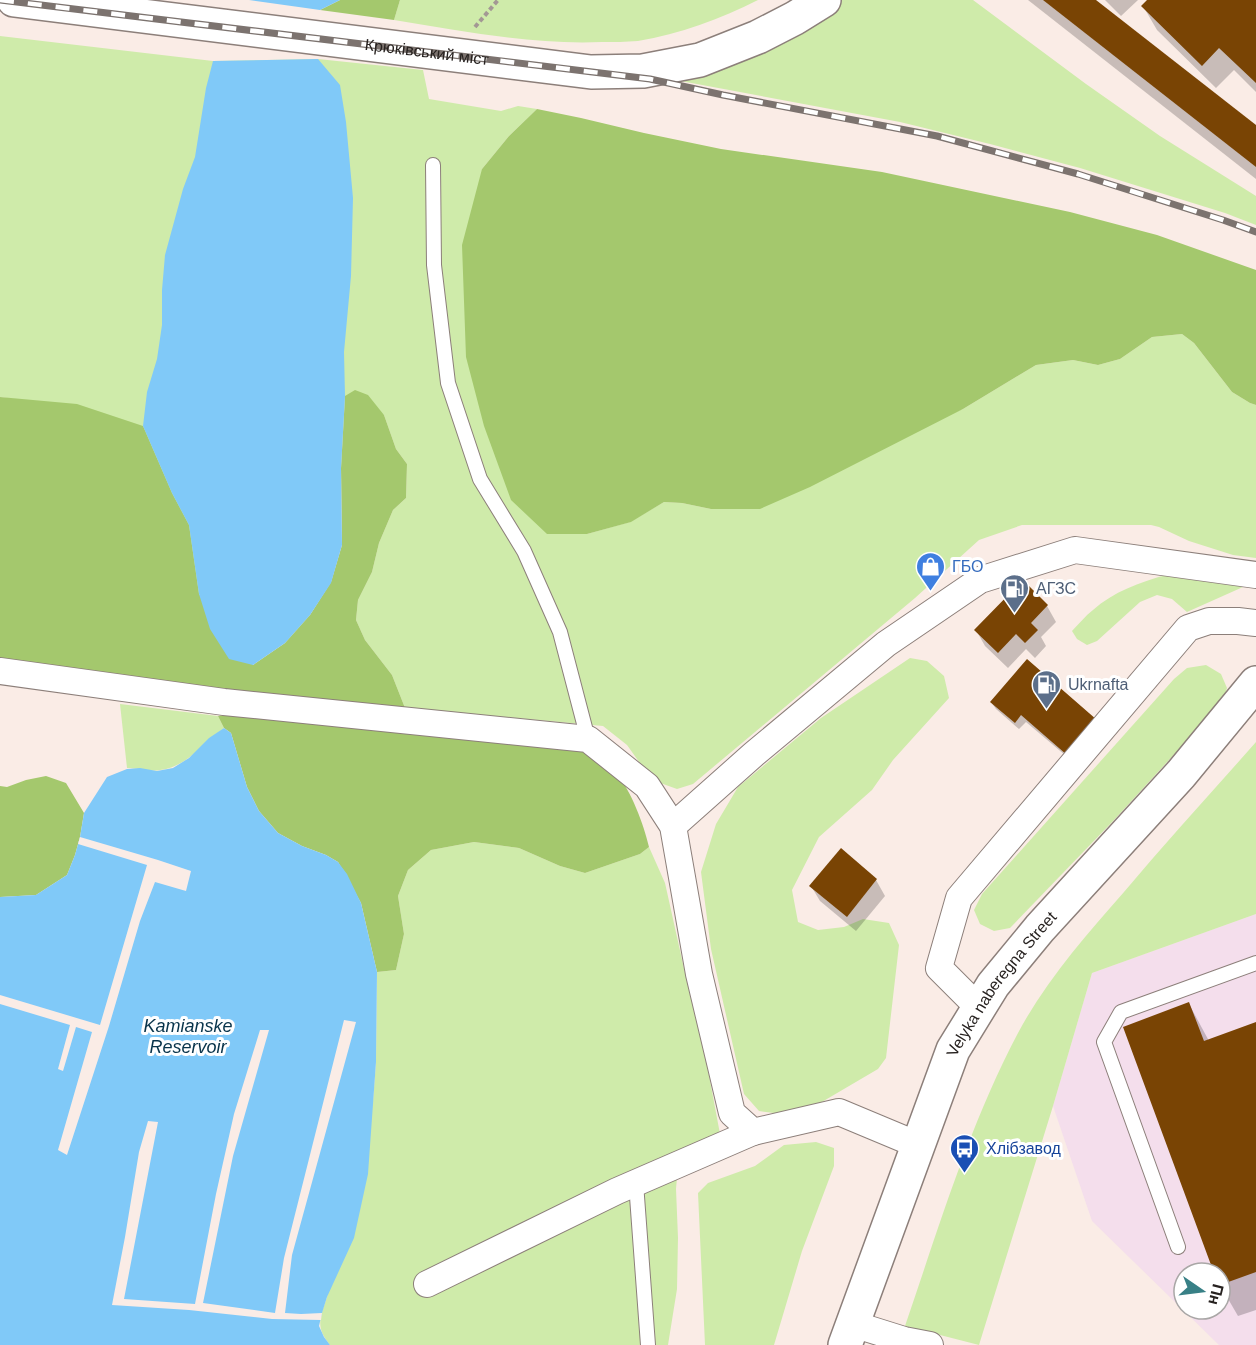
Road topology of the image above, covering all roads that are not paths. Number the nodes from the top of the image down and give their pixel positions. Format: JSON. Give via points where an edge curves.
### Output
{"nodes":[{"id":1,"x":14,"y":0,"type":"edge"},
{"id":2,"x":824,"y":0,"type":"edge"},
{"id":3,"x":433,"y":165,"type":"dead end"},
{"id":4,"x":1256,"y":575,"type":"edge"},
{"id":5,"x":1256,"y":623,"type":"edge"},
{"id":6,"x":0,"y":671,"type":"edge"},
{"id":7,"x":1256,"y":683,"type":"edge"},
{"id":8,"x":588,"y":739,"type":"junction"},
{"id":9,"x":673,"y":825,"type":"junction"},
{"id":10,"x":1256,"y":963,"type":"edge"},
{"id":11,"x":979,"y":1008,"type":"junction"},
{"id":12,"x":753,"y":1132,"type":"junction"},
{"id":13,"x":918,"y":1145,"type":"junction"},
{"id":14,"x":636,"y":1183,"type":"junction"},
{"id":15,"x":1178,"y":1247,"type":"dead end"},
{"id":16,"x":427,"y":1284,"type":"dead end"},
{"id":17,"x":849,"y":1334,"type":"edge"},
{"id":18,"x":648,"y":1345,"type":"edge"},
{"id":19,"x":930,"y":1345,"type":"edge"}],
"edges":[{"from":1,"to":2,"type":"main road","name":"Крюківський міст","via":[[591,72],[643,71],[700,60],[758,38]]},
{"from":3,"to":8,"type":"lane","via":[[434,265],[448,383],[480,479],[524,551],[560,632]]},
{"from":4,"to":9,"type":"street","via":[[1075,550],[980,580],[886,644]]},
{"from":5,"to":11,"type":"street","via":[[1209,621],[1188,628],[959,898],[939,968]]},
{"from":6,"to":8,"type":"street","via":[[224,702]]},
{"from":7,"to":11,"type":"main road","name":"Velyka naberegna Street","via":[[1181,774],[1040,928]]},
{"from":8,"to":9,"type":"street","via":[[647,786]]},
{"from":9,"to":12,"type":"street","via":[[699,974],[732,1113]]},
{"from":10,"to":15,"type":"lane","via":[[1121,1012],[1104,1042]]},
{"from":11,"to":13,"type":"main road","name":"Velyka naberegna Street","via":[[953,1050]]},
{"from":12,"to":13,"type":"street","via":[[839,1112]]},
{"from":12,"to":14,"type":"street"},
{"from":13,"to":17,"type":"main road","name":"Velyka naberegna Street"},
{"from":14,"to":16,"type":"street"},
{"from":14,"to":18,"type":"lane"},
{"from":17,"to":19,"type":"street"}]}
